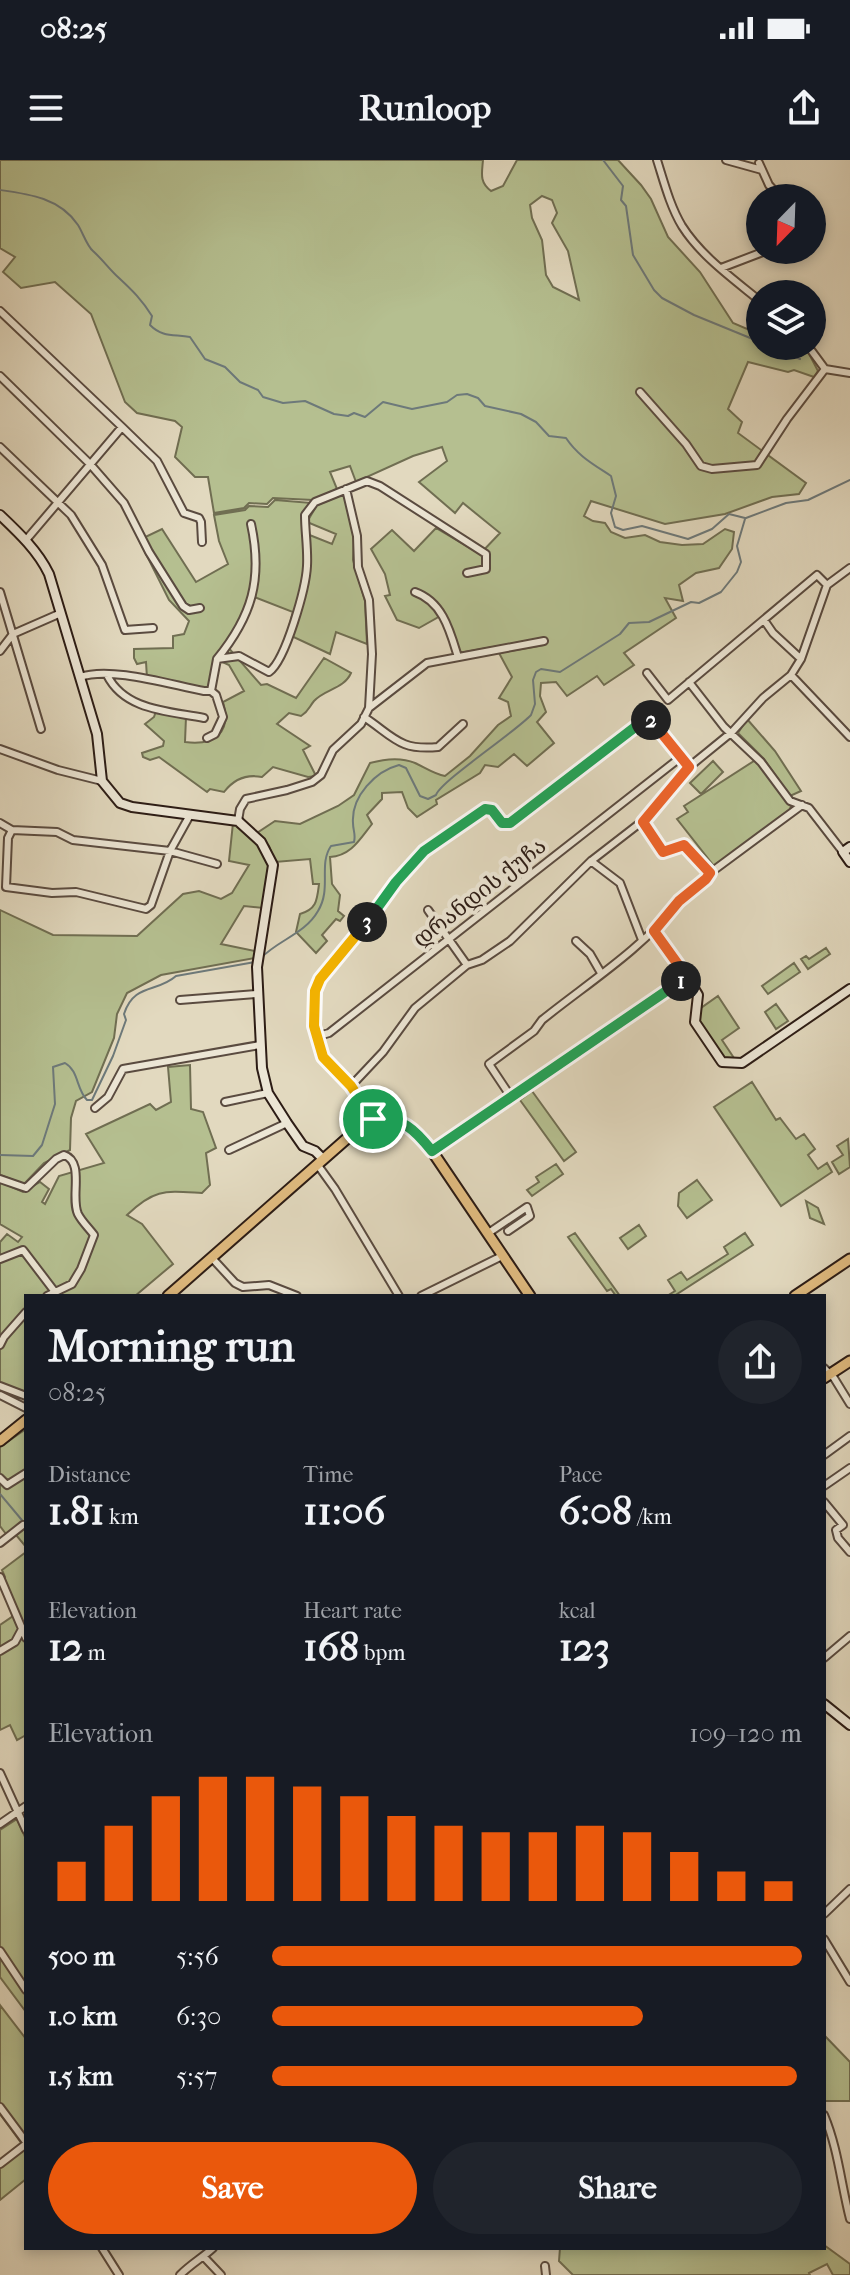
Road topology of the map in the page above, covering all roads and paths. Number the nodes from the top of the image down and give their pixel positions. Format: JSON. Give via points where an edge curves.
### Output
{"nodes":[{"id":1,"x":657,"y":160,"type":"edge"},
{"id":2,"x":726,"y":160,"type":"edge"},
{"id":3,"x":734,"y":162,"type":"edge"},
{"id":4,"x":769,"y":184,"type":"edge"},
{"id":5,"x":746,"y":258,"type":"edge"},
{"id":6,"x":721,"y":268,"type":"junction"},
{"id":7,"x":746,"y":289,"type":"edge"},
{"id":8,"x":0,"y":311,"type":"edge"},
{"id":9,"x":818,"y":360,"type":"edge"},
{"id":10,"x":825,"y":369,"type":"junction"},
{"id":11,"x":850,"y":373,"type":"edge"},
{"id":12,"x":0,"y":376,"type":"edge"},
{"id":13,"x":640,"y":392,"type":"dead end"},
{"id":14,"x":122,"y":427,"type":"junction"},
{"id":15,"x":0,"y":447,"type":"edge"},
{"id":16,"x":90,"y":464,"type":"junction"},
{"id":17,"x":346,"y":489,"type":"junction"},
{"id":18,"x":58,"y":501,"type":"junction"},
{"id":19,"x":1,"y":518,"type":"edge"},
{"id":20,"x":251,"y":524,"type":"dead end"},
{"id":21,"x":26,"y":540,"type":"junction"},
{"id":22,"x":202,"y":542,"type":"dead end"},
{"id":23,"x":850,"y":568,"type":"edge"},
{"id":24,"x":467,"y":573,"type":"dead end"},
{"id":25,"x":827,"y":585,"type":"junction"},
{"id":26,"x":0,"y":592,"type":"edge"},
{"id":27,"x":415,"y":592,"type":"dead end"},
{"id":28,"x":200,"y":608,"type":"dead end"},
{"id":29,"x":61,"y":613,"type":"junction"},
{"id":30,"x":764,"y":620,"type":"junction"},
{"id":31,"x":153,"y":628,"type":"dead end"},
{"id":32,"x":13,"y":634,"type":"junction"},
{"id":33,"x":544,"y":641,"type":"dead end"},
{"id":34,"x":0,"y":651,"type":"edge"},
{"id":35,"x":458,"y":657,"type":"junction"},
{"id":36,"x":217,"y":659,"type":"junction"},
{"id":37,"x":801,"y":659,"type":"junction"},
{"id":38,"x":647,"y":673,"type":"dead end"},
{"id":39,"x":107,"y":675,"type":"junction"},
{"id":40,"x":791,"y":675,"type":"junction"},
{"id":41,"x":80,"y":677,"type":"junction"},
{"id":42,"x":689,"y":682,"type":"junction"},
{"id":43,"x":211,"y":691,"type":"junction"},
{"id":44,"x":369,"y":708,"type":"junction"},
{"id":45,"x":364,"y":717,"type":"junction"},
{"id":46,"x":204,"y":718,"type":"dead end"},
{"id":47,"x":463,"y":724,"type":"dead end"},
{"id":48,"x":41,"y":729,"type":"dead end"},
{"id":49,"x":732,"y":732,"type":"junction"},
{"id":50,"x":850,"y":737,"type":"edge"},
{"id":51,"x":207,"y":738,"type":"dead end"},
{"id":52,"x":0,"y":749,"type":"edge"},
{"id":53,"x":681,"y":757,"type":"junction"},
{"id":54,"x":689,"y":767,"type":"junction"},
{"id":55,"x":102,"y":781,"type":"junction"},
{"id":56,"x":802,"y":805,"type":"junction"},
{"id":57,"x":190,"y":815,"type":"junction"},
{"id":58,"x":238,"y":821,"type":"junction"},
{"id":59,"x":643,"y":822,"type":"junction"},
{"id":60,"x":0,"y":823,"type":"edge"},
{"id":61,"x":12,"y":830,"type":"junction"},
{"id":62,"x":847,"y":850,"type":"edge"},
{"id":63,"x":170,"y":851,"type":"junction"},
{"id":64,"x":591,"y":861,"type":"junction"},
{"id":65,"x":850,"y":862,"type":"edge"},
{"id":66,"x":217,"y":864,"type":"dead end"},
{"id":67,"x":710,"y":873,"type":"junction"},
{"id":68,"x":3,"y":886,"type":"edge"},
{"id":69,"x":428,"y":910,"type":"dead end"},
{"id":70,"x":654,"y":931,"type":"junction"},
{"id":71,"x":448,"y":939,"type":"junction"},
{"id":72,"x":642,"y":940,"type":"junction"},
{"id":73,"x":576,"y":941,"type":"dead end"},
{"id":74,"x":467,"y":965,"type":"junction"},
{"id":75,"x":601,"y":973,"type":"junction"},
{"id":76,"x":687,"y":977,"type":"junction"},
{"id":77,"x":850,"y":989,"type":"edge"},
{"id":78,"x":257,"y":994,"type":"junction"},
{"id":79,"x":180,"y":1000,"type":"dead end"},
{"id":80,"x":315,"y":1037,"type":"junction"},
{"id":81,"x":260,"y":1045,"type":"junction"},
{"id":82,"x":351,"y":1086,"type":"junction"},
{"id":83,"x":268,"y":1093,"type":"junction"},
{"id":84,"x":511,"y":1097,"type":"junction"},
{"id":85,"x":225,"y":1102,"type":"dead end"},
{"id":86,"x":95,"y":1108,"type":"dead end"},
{"id":87,"x":373,"y":1119,"type":"junction"},
{"id":88,"x":287,"y":1123,"type":"junction"},
{"id":89,"x":229,"y":1150,"type":"dead end"},
{"id":90,"x":432,"y":1151,"type":"junction"},
{"id":91,"x":320,"y":1162,"type":"junction"},
{"id":92,"x":0,"y":1179,"type":"edge"},
{"id":93,"x":503,"y":1223,"type":"junction"},
{"id":94,"x":508,"y":1231,"type":"junction"},
{"id":95,"x":487,"y":1234,"type":"junction"},
{"id":96,"x":494,"y":1244,"type":"junction"},
{"id":97,"x":502,"y":1256,"type":"junction"},
{"id":98,"x":212,"y":1258,"type":"junction"},
{"id":99,"x":0,"y":1259,"type":"edge"},
{"id":100,"x":850,"y":1259,"type":"edge"},
{"id":101,"x":55,"y":1292,"type":"junction"},
{"id":102,"x":51,"y":1294,"type":"edge"},
{"id":103,"x":170,"y":1294,"type":"edge"},
{"id":104,"x":292,"y":1294,"type":"edge"},
{"id":105,"x":398,"y":1294,"type":"edge"},
{"id":106,"x":425,"y":1294,"type":"edge"},
{"id":107,"x":529,"y":1294,"type":"edge"},
{"id":108,"x":798,"y":1294,"type":"edge"},
{"id":109,"x":24,"y":1314,"type":"edge"},
{"id":110,"x":2,"y":1336,"type":"edge"},
{"id":111,"x":0,"y":1345,"type":"edge"},
{"id":112,"x":850,"y":1361,"type":"edge"},
{"id":113,"x":826,"y":1374,"type":"edge"},
{"id":114,"x":0,"y":1386,"type":"edge"},
{"id":115,"x":0,"y":1395,"type":"edge"},
{"id":116,"x":24,"y":1395,"type":"edge"},
{"id":117,"x":850,"y":1404,"type":"edge"},
{"id":118,"x":24,"y":1407,"type":"edge"},
{"id":119,"x":24,"y":1422,"type":"edge"},
{"id":120,"x":850,"y":1436,"type":"edge"},
{"id":121,"x":0,"y":1441,"type":"edge"},
{"id":122,"x":826,"y":1454,"type":"edge"},
{"id":123,"x":850,"y":1468,"type":"edge"},
{"id":124,"x":24,"y":1474,"type":"edge"},
{"id":125,"x":0,"y":1478,"type":"edge"},
{"id":126,"x":826,"y":1485,"type":"edge"},
{"id":127,"x":826,"y":1504,"type":"edge"},
{"id":128,"x":23,"y":1525,"type":"dead end"},
{"id":129,"x":0,"y":1543,"type":"edge"},
{"id":130,"x":850,"y":1552,"type":"edge"},
{"id":131,"x":0,"y":1577,"type":"edge"},
{"id":132,"x":22,"y":1629,"type":"junction"},
{"id":133,"x":24,"y":1634,"type":"edge"},
{"id":134,"x":850,"y":1636,"type":"edge"},
{"id":135,"x":0,"y":1651,"type":"edge"},
{"id":136,"x":826,"y":1656,"type":"edge"},
{"id":137,"x":826,"y":1705,"type":"edge"},
{"id":138,"x":849,"y":1722,"type":"edge"},
{"id":139,"x":0,"y":1773,"type":"edge"},
{"id":140,"x":24,"y":1808,"type":"edge"},
{"id":141,"x":18,"y":1812,"type":"junction"},
{"id":142,"x":0,"y":1824,"type":"edge"},
{"id":143,"x":24,"y":1826,"type":"edge"},
{"id":144,"x":850,"y":1889,"type":"edge"},
{"id":145,"x":826,"y":1912,"type":"edge"},
{"id":146,"x":826,"y":1942,"type":"edge"},
{"id":147,"x":0,"y":1951,"type":"edge"},
{"id":148,"x":849,"y":1977,"type":"edge"},
{"id":149,"x":24,"y":1987,"type":"edge"},
{"id":150,"x":2,"y":2113,"type":"edge"},
{"id":151,"x":826,"y":2121,"type":"edge"},
{"id":152,"x":24,"y":2140,"type":"edge"},
{"id":153,"x":24,"y":2145,"type":"edge"},
{"id":154,"x":0,"y":2164,"type":"edge"},
{"id":155,"x":850,"y":2219,"type":"edge"},
{"id":156,"x":103,"y":2250,"type":"edge"},
{"id":157,"x":211,"y":2250,"type":"edge"},
{"id":158,"x":204,"y":2257,"type":"junction"},
{"id":159,"x":545,"y":2266,"type":"dead end"},
{"id":160,"x":119,"y":2275,"type":"edge"},
{"id":161,"x":180,"y":2275,"type":"edge"},
{"id":162,"x":221,"y":2275,"type":"edge"},
{"id":163,"x":546,"y":2275,"type":"edge"}],
"edges":[{"from":1,"to":6,"type":"street","via":[[683,227]]},
{"from":2,"to":3,"type":"street"},
{"from":3,"to":4,"type":"street","via":[[761,167]]},
{"from":5,"to":6,"type":"street"},
{"from":6,"to":7,"type":"street"},
{"from":8,"to":14,"type":"street"},
{"from":9,"to":10,"type":"street"},
{"from":10,"to":11,"type":"street"},
{"from":10,"to":13,"type":"street","via":[[757,465],[701,466]]},
{"from":12,"to":16,"type":"street"},
{"from":14,"to":16,"type":"street"},
{"from":14,"to":22,"type":"street","via":[[157,461],[184,513],[199,518]]},
{"from":15,"to":18,"type":"street"},
{"from":16,"to":18,"type":"street"},
{"from":16,"to":28,"type":"street","via":[[124,503],[183,606]]},
{"from":17,"to":24,"type":"street","via":[[367,481],[380,486],[486,554],[486,569]]},
{"from":17,"to":36,"type":"street","via":[[315,502],[305,515],[304,589],[275,668],[262,670],[239,656]]},
{"from":17,"to":44,"type":"street","via":[[358,567],[369,600]]},
{"from":18,"to":21,"type":"street"},
{"from":18,"to":31,"type":"street","via":[[102,565],[125,630]]},
{"from":19,"to":21,"type":"street"},
{"from":20,"to":36,"type":"street","via":[[257,573],[252,593],[238,633]]},
{"from":21,"to":29,"type":"street","via":[[43,562]]},
{"from":23,"to":25,"type":"street"},
{"from":25,"to":30,"type":"street","via":[[817,575]]},
{"from":25,"to":37,"type":"street"},
{"from":26,"to":32,"type":"street"},
{"from":27,"to":35,"type":"street","via":[[427,596],[442,615]]},
{"from":29,"to":32,"type":"street"},
{"from":29,"to":41,"type":"street"},
{"from":30,"to":37,"type":"street"},
{"from":30,"to":42,"type":"street"},
{"from":32,"to":34,"type":"street"},
{"from":32,"to":48,"type":"street"},
{"from":33,"to":35,"type":"street"},
{"from":35,"to":44,"type":"street","via":[[427,663]]},
{"from":36,"to":43,"type":"street"},
{"from":37,"to":40,"type":"street"},
{"from":38,"to":42,"type":"street","via":[[668,700]]},
{"from":39,"to":41,"type":"street"},
{"from":39,"to":43,"type":"street"},
{"from":39,"to":46,"type":"street","via":[[123,697],[141,706]]},
{"from":40,"to":49,"type":"street"},
{"from":40,"to":50,"type":"street"},
{"from":41,"to":55,"type":"street","via":[[97,734]]},
{"from":42,"to":49,"type":"street"},
{"from":43,"to":51,"type":"street","via":[[223,717]]},
{"from":44,"to":45,"type":"street"},
{"from":45,"to":47,"type":"street","via":[[410,747],[438,747]]},
{"from":45,"to":58,"type":"street","via":[[333,750],[321,775],[246,799]]},
{"from":49,"to":54,"type":"street"},
{"from":49,"to":56,"type":"street","via":[[790,801]]},
{"from":52,"to":55,"type":"street"},
{"from":53,"to":54,"type":"street"},
{"from":53,"to":71,"type":"street","name":"დრანდის ქუჩა"},
{"from":53,"to":80,"type":"street","via":[[653,720],[643,721],[510,823],[485,809],[431,846],[320,979]]},
{"from":54,"to":59,"type":"street"},
{"from":55,"to":57,"type":"street","via":[[120,803]]},
{"from":56,"to":62,"type":"street"},
{"from":56,"to":67,"type":"street"},
{"from":57,"to":58,"type":"street"},
{"from":57,"to":63,"type":"street"},
{"from":58,"to":78,"type":"street","via":[[261,842],[273,865]]},
{"from":59,"to":64,"type":"street"},
{"from":59,"to":67,"type":"street","via":[[663,852],[684,845]]},
{"from":60,"to":61,"type":"street"},
{"from":61,"to":63,"type":"street"},
{"from":61,"to":68,"type":"street"},
{"from":62,"to":65,"type":"street"},
{"from":63,"to":66,"type":"street"},
{"from":63,"to":68,"type":"street","via":[[146,909],[76,892]]},
{"from":64,"to":72,"type":"street","via":[[620,883]]},
{"from":64,"to":74,"type":"street","via":[[510,941]]},
{"from":67,"to":70,"type":"street"},
{"from":69,"to":71,"type":"street"},
{"from":70,"to":72,"type":"street"},
{"from":70,"to":76,"type":"street"},
{"from":71,"to":74,"type":"street"},
{"from":71,"to":80,"type":"street","name":"დრანდის ქუჩა","via":[[329,1033]]},
{"from":72,"to":75,"type":"street"},
{"from":73,"to":75,"type":"street"},
{"from":74,"to":82,"type":"street","via":[[415,1008]]},
{"from":75,"to":84,"type":"street","via":[[489,1064]]},
{"from":76,"to":77,"type":"street","via":[[699,998],[695,1022],[722,1062],[733,1064],[742,1063]]},
{"from":76,"to":84,"type":"street"},
{"from":78,"to":79,"type":"street"},
{"from":78,"to":81,"type":"street"},
{"from":80,"to":82,"type":"street","via":[[323,1057]]},
{"from":81,"to":83,"type":"street"},
{"from":81,"to":86,"type":"street","via":[[123,1069],[108,1097]]},
{"from":82,"to":87,"type":"street"},
{"from":83,"to":85,"type":"street"},
{"from":83,"to":88,"type":"street"},
{"from":84,"to":90,"type":"street"},
{"from":87,"to":90,"type":"main road","via":[[415,1129]]},
{"from":87,"to":91,"type":"main road"},
{"from":88,"to":89,"type":"street"},
{"from":88,"to":91,"type":"street"},
{"from":90,"to":95,"type":"main road"},
{"from":91,"to":98,"type":"main road"},
{"from":91,"to":105,"type":"street"},
{"from":92,"to":101,"type":"street","via":[[26,1188],[56,1159],[64,1155],[75,1163],[74,1200],[94,1235],[72,1284]]},
{"from":93,"to":94,"type":"street"},
{"from":93,"to":94,"type":"street","via":[[527,1207],[530,1216]]},
{"from":93,"to":95,"type":"street"},
{"from":94,"to":96,"type":"street"},
{"from":95,"to":96,"type":"main road"},
{"from":96,"to":97,"type":"main road"},
{"from":97,"to":106,"type":"street"},
{"from":97,"to":107,"type":"main road"},
{"from":98,"to":103,"type":"main road"},
{"from":98,"to":104,"type":"street","via":[[243,1287],[269,1285]]},
{"from":99,"to":101,"type":"street","via":[[23,1250]]},
{"from":100,"to":108,"type":"main road"},
{"from":101,"to":102,"type":"street"},
{"from":109,"to":110,"type":"street"},
{"from":110,"to":111,"type":"street"},
{"from":112,"to":113,"type":"main road"},
{"from":113,"to":117,"type":"street"},
{"from":114,"to":116,"type":"street"},
{"from":115,"to":118,"type":"street"},
{"from":119,"to":121,"type":"main road"},
{"from":120,"to":122,"type":"street"},
{"from":123,"to":126,"type":"street"},
{"from":124,"to":125,"type":"street","via":[[7,1485]]},
{"from":127,"to":130,"type":"street","via":[[843,1525],[836,1530],[838,1538]]},
{"from":128,"to":129,"type":"street"},
{"from":131,"to":132,"type":"street"},
{"from":132,"to":133,"type":"street"},
{"from":132,"to":135,"type":"street","via":[[15,1642]]},
{"from":134,"to":136,"type":"street"},
{"from":137,"to":138,"type":"street"},
{"from":139,"to":141,"type":"street"},
{"from":140,"to":141,"type":"street"},
{"from":141,"to":142,"type":"street"},
{"from":141,"to":143,"type":"street"},
{"from":144,"to":145,"type":"street"},
{"from":146,"to":148,"type":"street"},
{"from":147,"to":149,"type":"street"},
{"from":150,"to":152,"type":"street"},
{"from":151,"to":155,"type":"street"},
{"from":153,"to":154,"type":"street"},
{"from":156,"to":160,"type":"street"},
{"from":157,"to":158,"type":"street"},
{"from":158,"to":161,"type":"street"},
{"from":158,"to":162,"type":"street"},
{"from":159,"to":163,"type":"street"}]}
